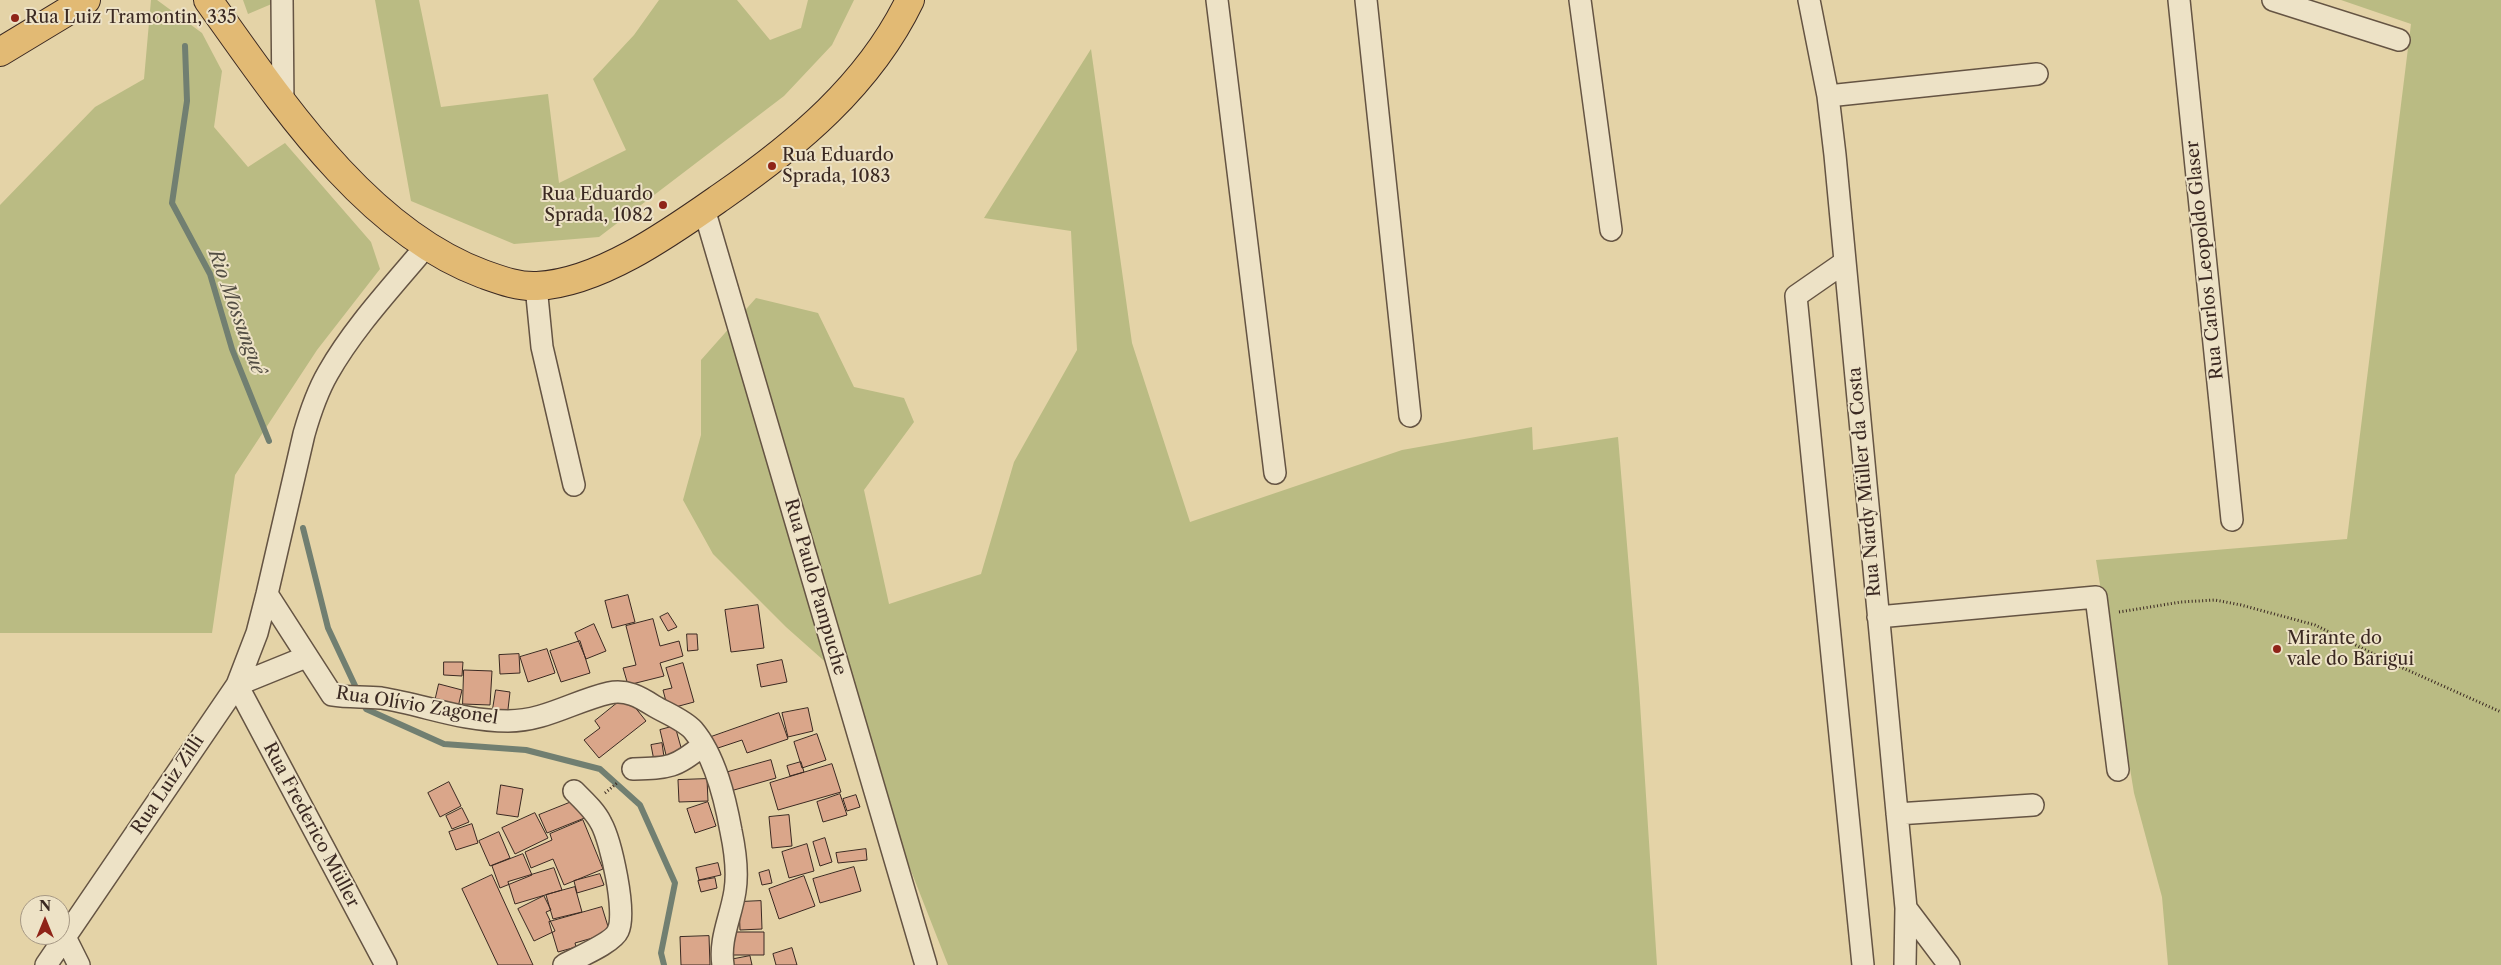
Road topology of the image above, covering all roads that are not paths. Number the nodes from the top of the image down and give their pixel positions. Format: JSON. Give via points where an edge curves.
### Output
{"nodes":[{"id":1,"x":86,"y":0,"type":"edge"},
{"id":2,"x":208,"y":0,"type":"edge"},
{"id":3,"x":282,"y":0,"type":"edge"},
{"id":4,"x":910,"y":0,"type":"edge"},
{"id":5,"x":1217,"y":0,"type":"edge"},
{"id":6,"x":1366,"y":0,"type":"edge"},
{"id":7,"x":1580,"y":0,"type":"edge"},
{"id":8,"x":1809,"y":0,"type":"edge"},
{"id":9,"x":2179,"y":0,"type":"edge"},
{"id":10,"x":2273,"y":0,"type":"edge"},
{"id":11,"x":2399,"y":40,"type":"dead end"},
{"id":12,"x":0,"y":52,"type":"edge"},
{"id":13,"x":2038,"y":74,"type":"dead end"},
{"id":14,"x":1828,"y":96,"type":"junction"},
{"id":15,"x":283,"y":105,"type":"junction"},
{"id":16,"x":704,"y":209,"type":"junction"},
{"id":17,"x":1611,"y":230,"type":"dead end"},
{"id":18,"x":427,"y":245,"type":"junction"},
{"id":19,"x":1845,"y":262,"type":"junction"},
{"id":20,"x":536,"y":286,"type":"junction"},
{"id":21,"x":1410,"y":416,"type":"dead end"},
{"id":22,"x":1275,"y":472,"type":"dead end"},
{"id":23,"x":574,"y":485,"type":"dead end"},
{"id":24,"x":2232,"y":520,"type":"dead end"},
{"id":25,"x":267,"y":594,"type":"junction"},
{"id":26,"x":1878,"y":617,"type":"junction"},
{"id":27,"x":306,"y":657,"type":"junction"},
{"id":28,"x":236,"y":685,"type":"junction"},
{"id":29,"x":703,"y":745,"type":"junction"},
{"id":30,"x":633,"y":770,"type":"road end"},
{"id":31,"x":2118,"y":770,"type":"dead end"},
{"id":32,"x":574,"y":791,"type":"dead end"},
{"id":33,"x":2033,"y":805,"type":"dead end"},
{"id":34,"x":1897,"y":814,"type":"junction"},
{"id":35,"x":1906,"y":908,"type":"junction"},
{"id":36,"x":70,"y":930,"type":"edge"},
{"id":37,"x":60,"y":945,"type":"edge"},
{"id":38,"x":69,"y":945,"type":"edge"},
{"id":39,"x":46,"y":965,"type":"edge"},
{"id":40,"x":79,"y":965,"type":"edge"},
{"id":41,"x":386,"y":965,"type":"edge"},
{"id":42,"x":564,"y":965,"type":"edge"},
{"id":43,"x":723,"y":965,"type":"edge"},
{"id":44,"x":926,"y":965,"type":"edge"},
{"id":45,"x":1863,"y":965,"type":"edge"},
{"id":46,"x":1905,"y":965,"type":"edge"},
{"id":47,"x":1949,"y":965,"type":"edge"}],
"edges":[{"from":1,"to":12,"type":"main road"},
{"from":2,"to":15,"type":"main road"},
{"from":3,"to":15,"type":"street"},
{"from":4,"to":16,"type":"main road","via":[[881,50],[854,85],[754,174]]},
{"from":5,"to":22,"type":"street"},
{"from":6,"to":21,"type":"street"},
{"from":7,"to":17,"type":"street"},
{"from":8,"to":14,"type":"street","name":"Rua Nardy Müller da Costa"},
{"from":9,"to":24,"type":"street","name":"Rua Carlos Leopoldo Glaser"},
{"from":10,"to":11,"type":"street"},
{"from":13,"to":14,"type":"street"},
{"from":14,"to":19,"type":"street","name":"Rua Nardy Müller da Costa"},
{"from":15,"to":18,"type":"main road","via":[[345,176]]},
{"from":16,"to":20,"type":"main road","via":[[611,264],[558,283]]},
{"from":16,"to":44,"type":"street","name":"Rua Paulo Pampuche"},
{"from":18,"to":20,"type":"main road","via":[[479,272],[517,285]]},
{"from":18,"to":25,"type":"street","via":[[341,352],[317,396],[302,442]]},
{"from":19,"to":26,"type":"street","name":"Rua Nardy Müller da Costa"},
{"from":19,"to":45,"type":"street","via":[[1796,296]]},
{"from":20,"to":23,"type":"street","via":[[542,347]]},
{"from":25,"to":27,"type":"street","name":"Rua Olívio Zagonel"},
{"from":25,"to":28,"type":"street","name":"Rua Luiz Zilli","via":[[257,633]]},
{"from":26,"to":31,"type":"street","via":[[2096,597]]},
{"from":26,"to":34,"type":"street","name":"Rua Nardy Müller da Costa"},
{"from":27,"to":28,"type":"street"},
{"from":27,"to":29,"type":"street","name":"Rua Olívio Zagonel","via":[[332,696],[371,698],[450,716],[508,721],[541,717],[621,691],[635,695],[692,728]]},
{"from":28,"to":36,"type":"street","name":"Rua Luiz Zilli"},
{"from":28,"to":41,"type":"street","name":"Rua Frederico Müller"},
{"from":29,"to":30,"type":"street","via":[[685,761],[670,767]]},
{"from":29,"to":43,"type":"street","name":"Rua Olívio Zagonel","via":[[724,799],[735,859],[735,889],[721,949]]},
{"from":32,"to":42,"type":"street","via":[[601,823],[610,846],[620,922],[613,937]]},
{"from":33,"to":34,"type":"street"},
{"from":34,"to":35,"type":"street","name":"Rua Nardy Müller da Costa"},
{"from":35,"to":46,"type":"street","name":"Rua Nardy Müller da Costa"},
{"from":35,"to":47,"type":"street"},
{"from":37,"to":39,"type":"street","name":"Rua Luiz Zilli"},
{"from":38,"to":40,"type":"street"}]}
